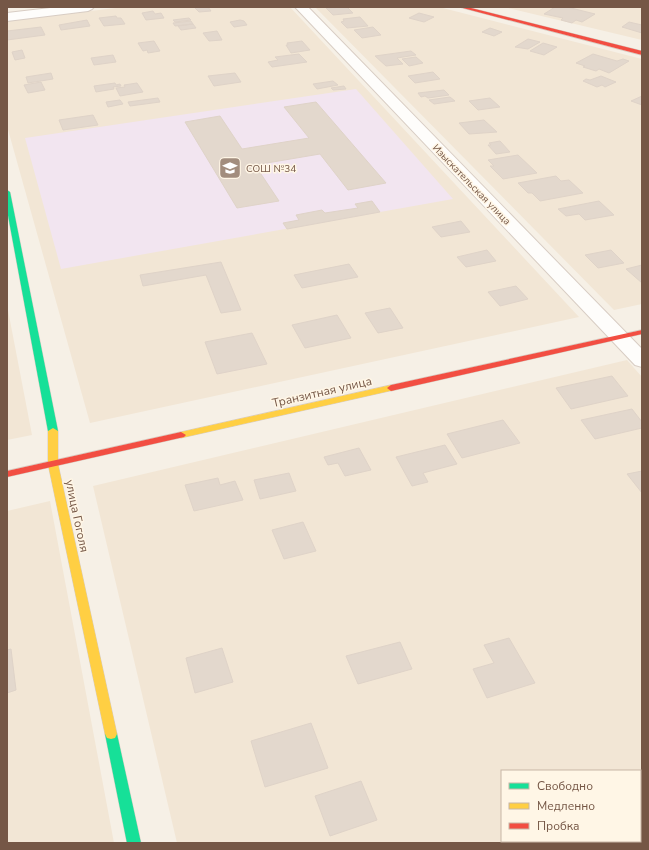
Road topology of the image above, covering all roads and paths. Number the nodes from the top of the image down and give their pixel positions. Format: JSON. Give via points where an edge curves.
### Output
{"nodes":[{"id":1,"x":88,"y":7,"type":"edge"},
{"id":2,"x":301,"y":7,"type":"edge"},
{"id":3,"x":461,"y":7,"type":"edge"},
{"id":4,"x":7,"y":17,"type":"edge"},
{"id":5,"x":642,"y":53,"type":"edge"},
{"id":6,"x":7,"y":192,"type":"edge"},
{"id":7,"x":642,"y":332,"type":"edge"},
{"id":8,"x":620,"y":337,"type":"junction"},
{"id":9,"x":642,"y":361,"type":"edge"},
{"id":10,"x":53,"y":464,"type":"junction"},
{"id":11,"x":7,"y":474,"type":"edge"},
{"id":12,"x":134,"y":843,"type":"edge"}],
"edges":[{"from":1,"to":4,"type":"street"},
{"from":2,"to":8,"type":"street","name":"Изыскательская улица"},
{"from":3,"to":5,"type":"street"},
{"from":6,"to":10,"type":"street","name":"улица Гоголя","via":[[53,429]]},
{"from":7,"to":8,"type":"street","name":"Транзитная улица"},
{"from":8,"to":9,"type":"street","name":"Изыскательская улица"},
{"from":8,"to":10,"type":"street","name":"Транзитная улица"},
{"from":10,"to":11,"type":"street","name":"Транзитная улица"},
{"from":10,"to":12,"type":"street","name":"улица Гоголя"}]}
